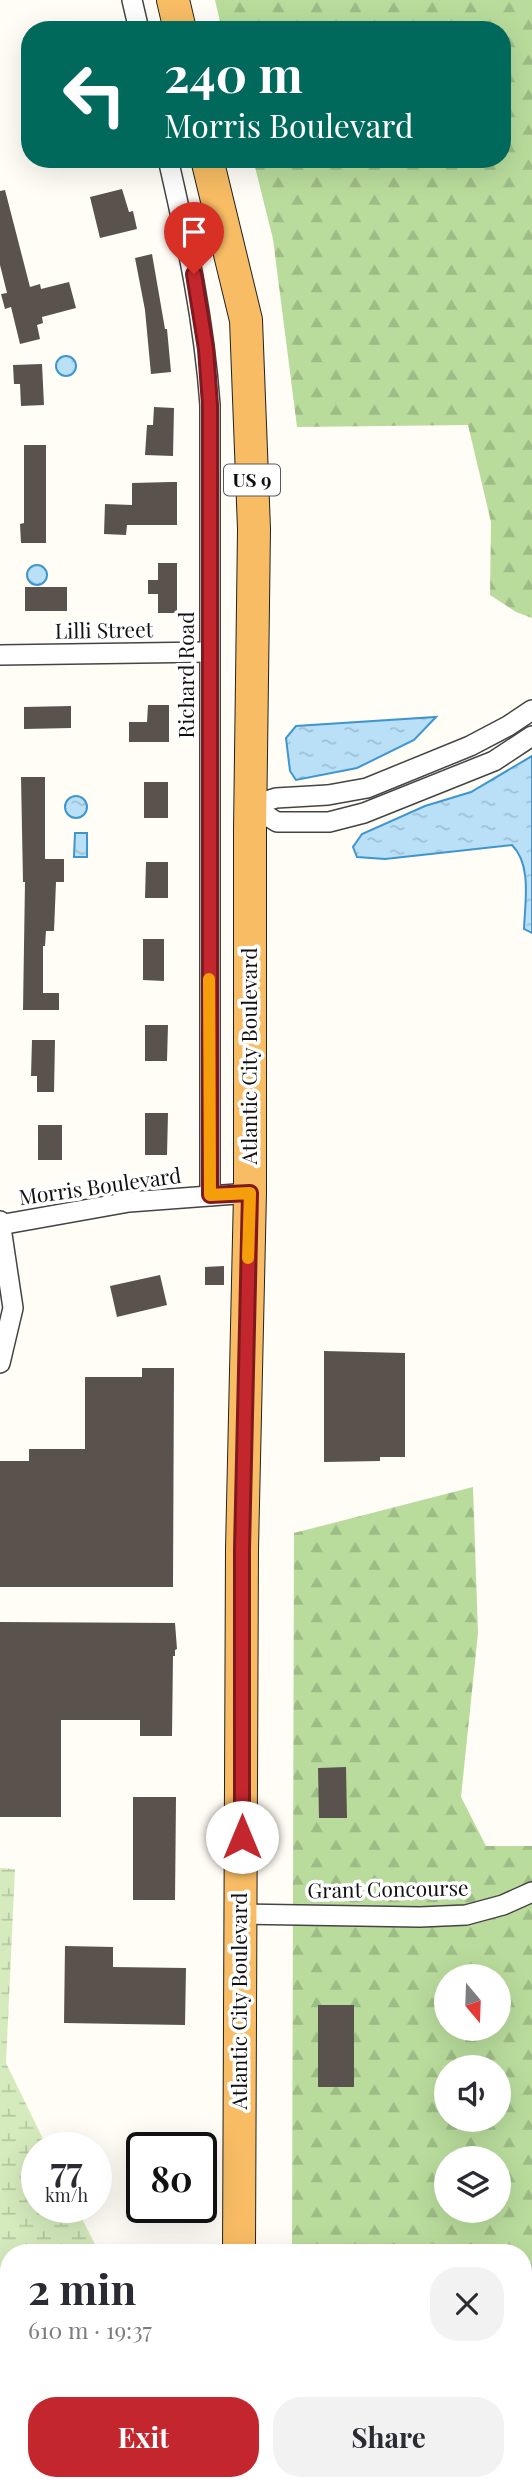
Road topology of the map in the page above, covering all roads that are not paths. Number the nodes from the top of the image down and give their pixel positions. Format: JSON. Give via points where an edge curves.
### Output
{"nodes":[{"id":1,"x":132,"y":0,"type":"edge"},
{"id":2,"x":173,"y":0,"type":"edge"},
{"id":3,"x":137,"y":21,"type":"edge"},
{"id":4,"x":178,"y":21,"type":"edge"},
{"id":5,"x":170,"y":168,"type":"edge"},
{"id":6,"x":209,"y":168,"type":"edge"},
{"id":7,"x":209,"y":652,"type":"junction"},
{"id":8,"x":0,"y":655,"type":"edge"},
{"id":9,"x":532,"y":710,"type":"edge"},
{"id":10,"x":532,"y":736,"type":"edge"},
{"id":11,"x":251,"y":806,"type":"junction"},
{"id":12,"x":250,"y":1193,"type":"junction"},
{"id":13,"x":210,"y":1195,"type":"junction"},
{"id":14,"x":0,"y":1223,"type":"edge"},
{"id":15,"x":0,"y":1363,"type":"edge"},
{"id":16,"x":532,"y":1892,"type":"edge"},
{"id":17,"x":241,"y":1914,"type":"junction"},
{"id":18,"x":239,"y":2244,"type":"edge"}],
"edges":[{"from":1,"to":3,"type":"street"},
{"from":2,"to":4,"type":"highway"},
{"from":5,"to":7,"type":"street","name":"Richard Road","via":[[206,349],[211,419]]},
{"from":6,"to":11,"type":"highway","name":"Atlantic City Boulevard","number":"US 9","via":[[246,320],[254,529]]},
{"from":7,"to":8,"type":"street","name":"Lilli Street"},
{"from":7,"to":13,"type":"street","name":"Richard Road"},
{"from":9,"to":11,"type":"street","via":[[470,747],[367,788],[276,798]]},
{"from":10,"to":11,"type":"street","via":[[494,761],[344,820],[277,822]]},
{"from":11,"to":12,"type":"highway","name":"Atlantic City Boulevard","number":"US 9"},
{"from":12,"to":13,"type":"street","name":"Morris Boulevard"},
{"from":12,"to":17,"type":"highway","name":"Atlantic City Boulevard","number":"US 9","via":[[242,1549]]},
{"from":13,"to":14,"type":"street","name":"Morris Boulevard","via":[[129,1202]]},
{"from":14,"to":15,"type":"street","via":[[13,1308]]},
{"from":16,"to":17,"type":"street","name":"Grant Concourse","via":[[466,1915]]},
{"from":17,"to":18,"type":"highway","name":"Atlantic City Boulevard","number":"US 9"}]}
